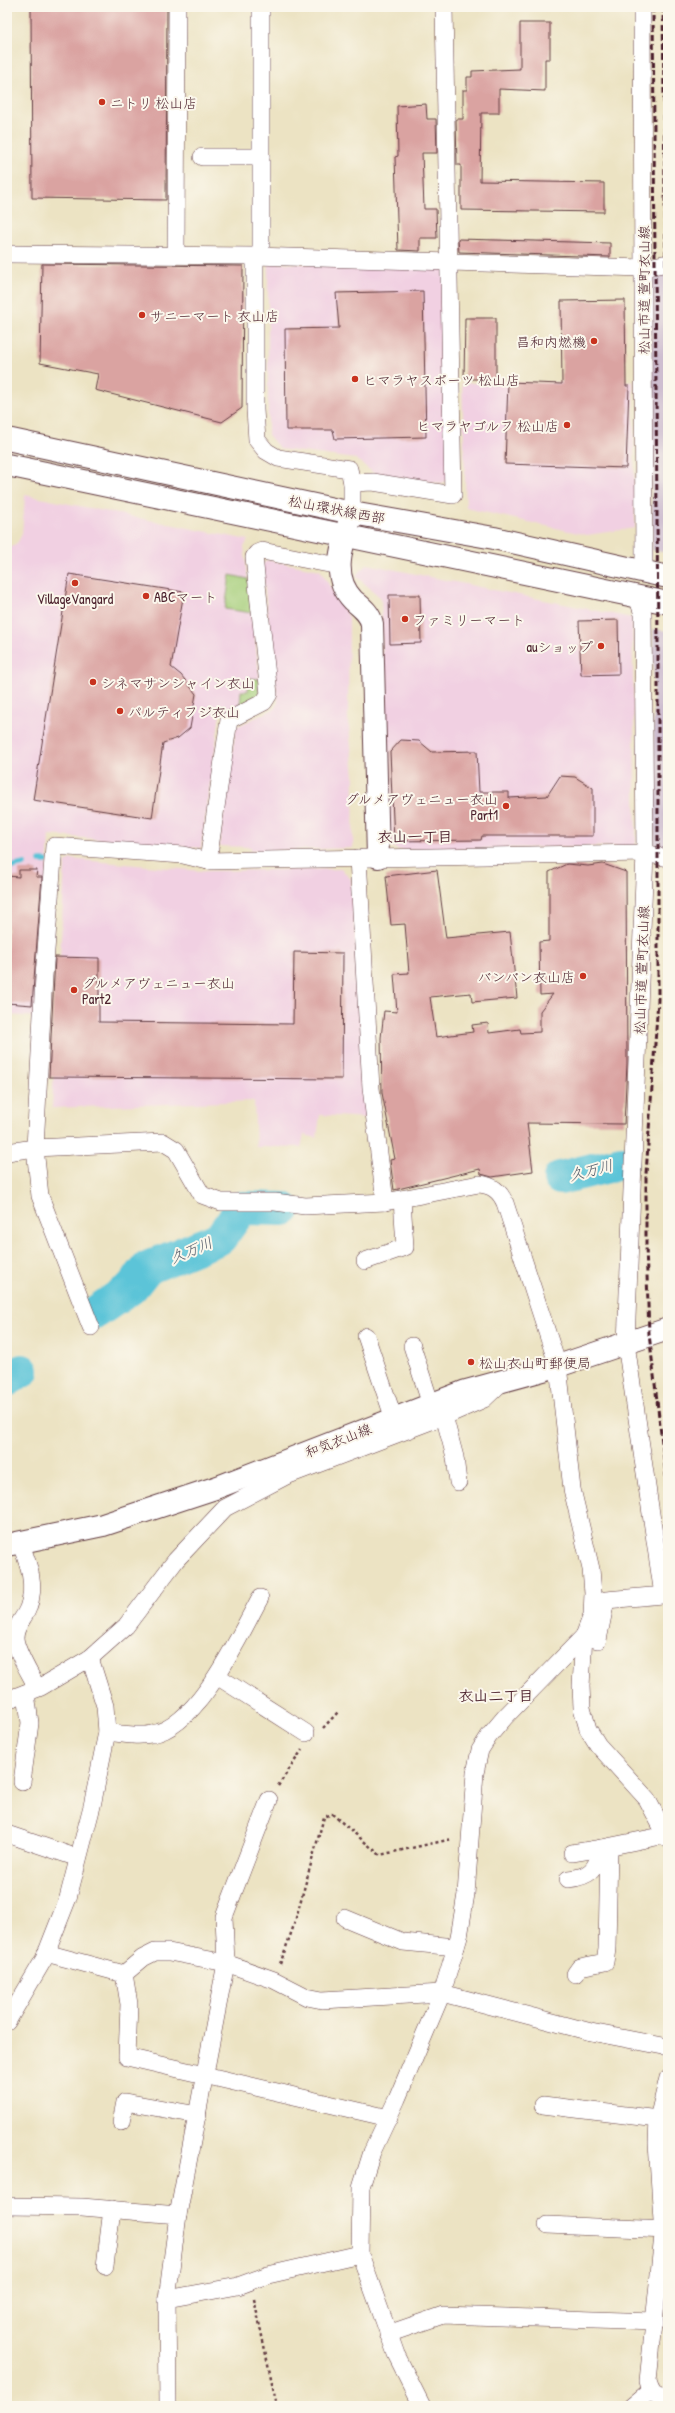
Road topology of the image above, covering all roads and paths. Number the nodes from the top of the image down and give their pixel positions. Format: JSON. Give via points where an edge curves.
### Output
{"nodes":[{"id":1,"x":177,"y":7,"type":"edge"},
{"id":2,"x":261,"y":7,"type":"edge"},
{"id":3,"x":444,"y":7,"type":"edge"},
{"id":4,"x":642,"y":7,"type":"edge"},
{"id":5,"x":202,"y":157,"type":"dead end"},
{"id":6,"x":261,"y":157,"type":"junction"},
{"id":7,"x":7,"y":254,"type":"edge"},
{"id":8,"x":176,"y":255,"type":"junction"},
{"id":9,"x":258,"y":256,"type":"junction"},
{"id":10,"x":449,"y":263,"type":"junction"},
{"id":11,"x":668,"y":263,"type":"edge"},
{"id":12,"x":643,"y":268,"type":"junction"},
{"id":13,"x":7,"y":439,"type":"edge"},
{"id":14,"x":7,"y":465,"type":"edge"},
{"id":15,"x":352,"y":483,"type":"junction"},
{"id":16,"x":352,"y":513,"type":"junction"},
{"id":17,"x":345,"y":536,"type":"junction"},
{"id":18,"x":339,"y":566,"type":"junction"},
{"id":19,"x":644,"y":572,"type":"junction"},
{"id":20,"x":668,"y":577,"type":"edge"},
{"id":21,"x":637,"y":597,"type":"junction"},
{"id":22,"x":668,"y":603,"type":"edge"},
{"id":23,"x":645,"y":853,"type":"junction"},
{"id":24,"x":368,"y":858,"type":"junction"},
{"id":25,"x":668,"y":858,"type":"edge"},
{"id":26,"x":208,"y":861,"type":"junction"},
{"id":27,"x":35,"y":1148,"type":"junction"},
{"id":28,"x":7,"y":1152,"type":"edge"},
{"id":29,"x":402,"y":1199,"type":"junction"},
{"id":30,"x":385,"y":1202,"type":"junction"},
{"id":31,"x":365,"y":1261,"type":"dead end"},
{"id":32,"x":91,"y":1327,"type":"dead end"},
{"id":33,"x":668,"y":1329,"type":"edge"},
{"id":34,"x":366,"y":1336,"type":"dead end"},
{"id":35,"x":626,"y":1344,"type":"junction"},
{"id":36,"x":412,"y":1346,"type":"dead end"},
{"id":37,"x":558,"y":1366,"type":"junction"},
{"id":38,"x":438,"y":1410,"type":"junction"},
{"id":39,"x":394,"y":1419,"type":"junction"},
{"id":40,"x":458,"y":1482,"type":"dead end"},
{"id":41,"x":14,"y":1544,"type":"edge"},
{"id":42,"x":260,"y":1598,"type":"dead end"},
{"id":43,"x":584,"y":1636,"type":"junction"},
{"id":44,"x":90,"y":1658,"type":"junction"},
{"id":45,"x":217,"y":1676,"type":"junction"},
{"id":46,"x":32,"y":1691,"type":"junction"},
{"id":47,"x":7,"y":1700,"type":"edge"},
{"id":48,"x":339,"y":1711,"type":"dead end"},
{"id":49,"x":107,"y":1732,"type":"junction"},
{"id":50,"x":310,"y":1737,"type":"junction"},
{"id":51,"x":22,"y":1782,"type":"dead end"},
{"id":52,"x":269,"y":1800,"type":"joint"},
{"id":53,"x":7,"y":1834,"type":"edge"},
{"id":54,"x":472,"y":1835,"type":"junction"},
{"id":55,"x":667,"y":1837,"type":"edge"},
{"id":56,"x":605,"y":1847,"type":"junction"},
{"id":57,"x":572,"y":1853,"type":"dead end"},
{"id":58,"x":78,"y":1858,"type":"junction"},
{"id":59,"x":568,"y":1879,"type":"dead end"},
{"id":60,"x":345,"y":1918,"type":"dead end"},
{"id":61,"x":456,"y":1947,"type":"junction"},
{"id":62,"x":46,"y":1953,"type":"junction"},
{"id":63,"x":226,"y":1963,"type":"junction"},
{"id":64,"x":124,"y":1974,"type":"junction"},
{"id":65,"x":575,"y":1974,"type":"dead end"},
{"id":66,"x":274,"y":1980,"type":"junction"},
{"id":67,"x":442,"y":1993,"type":"junction"},
{"id":68,"x":13,"y":2000,"type":"edge"},
{"id":69,"x":7,"y":2022,"type":"edge"},
{"id":70,"x":668,"y":2047,"type":"edge"},
{"id":71,"x":205,"y":2077,"type":"junction"},
{"id":72,"x":668,"y":2078,"type":"edge"},
{"id":73,"x":543,"y":2105,"type":"dead end"},
{"id":74,"x":198,"y":2115,"type":"junction"},
{"id":75,"x":389,"y":2118,"type":"junction"},
{"id":76,"x":658,"y":2119,"type":"junction"},
{"id":77,"x":121,"y":2122,"type":"dead end"},
{"id":78,"x":664,"y":2191,"type":"edge"},
{"id":79,"x":7,"y":2206,"type":"edge"},
{"id":80,"x":112,"y":2210,"type":"junction"},
{"id":81,"x":178,"y":2215,"type":"junction"},
{"id":82,"x":547,"y":2225,"type":"dead end"},
{"id":83,"x":665,"y":2229,"type":"edge"},
{"id":84,"x":360,"y":2254,"type":"junction"},
{"id":85,"x":105,"y":2266,"type":"dead end"},
{"id":86,"x":250,"y":2282,"type":"junction"},
{"id":87,"x":167,"y":2299,"type":"junction"},
{"id":88,"x":663,"y":2300,"type":"edge"},
{"id":89,"x":655,"y":2322,"type":"junction"},
{"id":90,"x":388,"y":2334,"type":"junction"},
{"id":91,"x":650,"y":2390,"type":"junction"},
{"id":92,"x":668,"y":2402,"type":"edge"},
{"id":93,"x":168,"y":2406,"type":"edge"},
{"id":94,"x":277,"y":2406,"type":"edge"},
{"id":95,"x":422,"y":2406,"type":"edge"},
{"id":96,"x":632,"y":2406,"type":"edge"}],
"edges":[{"from":1,"to":8,"type":"street"},
{"from":2,"to":6,"type":"street"},
{"from":3,"to":10,"type":"street"},
{"from":4,"to":12,"type":"street","name":"松山市道 萱町衣山線"},
{"from":5,"to":6,"type":"street"},
{"from":6,"to":9,"type":"street"},
{"from":7,"to":8,"type":"street"},
{"from":8,"to":9,"type":"street"},
{"from":9,"to":10,"type":"street"},
{"from":9,"to":15,"type":"street","via":[[255,410],[258,440],[266,451],[278,458],[349,469]]},
{"from":10,"to":12,"type":"street"},
{"from":10,"to":15,"type":"street","via":[[453,495],[373,482]]},
{"from":11,"to":12,"type":"street"},
{"from":12,"to":19,"type":"street","name":"松山市道 萱町衣山線"},
{"from":13,"to":16,"type":"street","name":"松山環状線西部"},
{"from":14,"to":17,"type":"street","name":"松山環状線西部"},
{"from":15,"to":16,"type":"street"},
{"from":16,"to":17,"type":"street"},
{"from":16,"to":19,"type":"street","name":"松山環状線西部","via":[[494,538]]},
{"from":17,"to":18,"type":"street","via":[[338,559]]},
{"from":17,"to":21,"type":"street","name":"松山環状線西部"},
{"from":18,"to":24,"type":"street","via":[[345,589],[370,616],[372,624]]},
{"from":18,"to":26,"type":"street","via":[[262,551],[254,557],[269,694],[264,702],[229,720]]},
{"from":19,"to":20,"type":"street","name":"松山環状線西部"},
{"from":21,"to":22,"type":"street","name":"松山環状線西部"},
{"from":21,"to":23,"type":"street","name":"松山市道 萱町衣山線","via":[[643,614]]},
{"from":23,"to":24,"type":"street"},
{"from":23,"to":25,"type":"street"},
{"from":23,"to":35,"type":"street","name":"松山市道 萱町衣山線"},
{"from":24,"to":26,"type":"street"},
{"from":24,"to":30,"type":"street","via":[[371,1088]]},
{"from":26,"to":27,"type":"street","via":[[183,855],[54,846],[43,983]]},
{"from":27,"to":28,"type":"street"},
{"from":27,"to":30,"type":"street","via":[[163,1142],[176,1150],[199,1191],[206,1198],[216,1202],[275,1202],[305,1206]]},
{"from":27,"to":32,"type":"street","via":[[40,1196]]},
{"from":29,"to":30,"type":"street"},
{"from":29,"to":31,"type":"street","via":[[405,1247]]},
{"from":29,"to":37,"type":"street","via":[[479,1184],[499,1192],[505,1203]]},
{"from":33,"to":35,"type":"street","name":"和気衣山線"},
{"from":34,"to":39,"type":"street"},
{"from":35,"to":37,"type":"street","name":"和気衣山線"},
{"from":35,"to":43,"type":"street","name":"松山市道 萱町衣山線","via":[[663,1595],[606,1600],[598,1640]]},
{"from":36,"to":38,"type":"street"},
{"from":37,"to":38,"type":"street","name":"和気衣山線","via":[[502,1381]]},
{"from":37,"to":43,"type":"street","via":[[572,1489],[591,1569],[592,1614]]},
{"from":38,"to":39,"type":"street","name":"和気衣山線"},
{"from":38,"to":40,"type":"street","via":[[455,1457]]},
{"from":38,"to":44,"type":"street","via":[[286,1476],[225,1508],[176,1560],[126,1626]]},
{"from":39,"to":41,"type":"street","name":"和気衣山線","via":[[218,1487],[103,1525]]},
{"from":41,"to":46,"type":"street","via":[[30,1572],[32,1590],[28,1608],[16,1628],[16,1642]]},
{"from":42,"to":45,"type":"street"},
{"from":43,"to":54,"type":"street","via":[[509,1712],[480,1750],[475,1773]]},
{"from":43,"to":55,"type":"street","via":[[581,1686],[582,1708],[588,1729],[598,1744],[647,1799]]},
{"from":44,"to":46,"type":"street"},
{"from":44,"to":49,"type":"street","via":[[104,1706]]},
{"from":45,"to":49,"type":"street","via":[[190,1713],[154,1734],[132,1736]]},
{"from":45,"to":50,"type":"street"},
{"from":46,"to":47,"type":"street"},
{"from":46,"to":51,"type":"street"},
{"from":48,"to":50,"type":"path"},
{"from":49,"to":58,"type":"street"},
{"from":50,"to":52,"type":"path"},
{"from":52,"to":63,"type":"street","via":[[224,1917]]},
{"from":53,"to":58,"type":"street"},
{"from":54,"to":61,"type":"street","via":[[466,1894]]},
{"from":54,"to":66,"type":"path","via":[[380,1855],[332,1814],[324,1817],[294,1925]]},
{"from":55,"to":56,"type":"street"},
{"from":56,"to":57,"type":"street"},
{"from":56,"to":59,"type":"street","via":[[592,1871],[583,1878]]},
{"from":56,"to":65,"type":"street","via":[[605,1962],[580,1967]]},
{"from":58,"to":62,"type":"street","via":[[68,1898]]},
{"from":60,"to":61,"type":"street","via":[[403,1942]]},
{"from":61,"to":67,"type":"street"},
{"from":62,"to":64,"type":"street"},
{"from":62,"to":68,"type":"street"},
{"from":63,"to":64,"type":"street","via":[[169,1952],[155,1952],[143,1958]]},
{"from":63,"to":66,"type":"street"},
{"from":63,"to":71,"type":"street"},
{"from":64,"to":71,"type":"street","via":[[129,2004],[127,2057]]},
{"from":66,"to":67,"type":"street","via":[[308,1997],[322,2000]]},
{"from":67,"to":70,"type":"street","via":[[591,2032]]},
{"from":67,"to":75,"type":"street"},
{"from":68,"to":69,"type":"street"},
{"from":71,"to":74,"type":"street"},
{"from":71,"to":75,"type":"street"},
{"from":72,"to":76,"type":"street"},
{"from":73,"to":76,"type":"street"},
{"from":74,"to":77,"type":"street","via":[[125,2102]]},
{"from":74,"to":81,"type":"street"},
{"from":75,"to":84,"type":"street","via":[[372,2152],[361,2187]]},
{"from":76,"to":78,"type":"street","via":[[657,2143]]},
{"from":78,"to":83,"type":"street"},
{"from":79,"to":80,"type":"street"},
{"from":80,"to":81,"type":"street"},
{"from":80,"to":85,"type":"street"},
{"from":81,"to":87,"type":"street"},
{"from":82,"to":83,"type":"street"},
{"from":83,"to":88,"type":"street"},
{"from":84,"to":86,"type":"street","via":[[268,2275]]},
{"from":84,"to":90,"type":"street"},
{"from":86,"to":87,"type":"street"},
{"from":86,"to":94,"type":"path"},
{"from":87,"to":93,"type":"street"},
{"from":88,"to":89,"type":"street"},
{"from":89,"to":90,"type":"street","via":[[443,2315]]},
{"from":89,"to":91,"type":"street","via":[[648,2369]]},
{"from":90,"to":95,"type":"street"},
{"from":91,"to":92,"type":"street","via":[[655,2396]]},
{"from":91,"to":96,"type":"street"}]}
